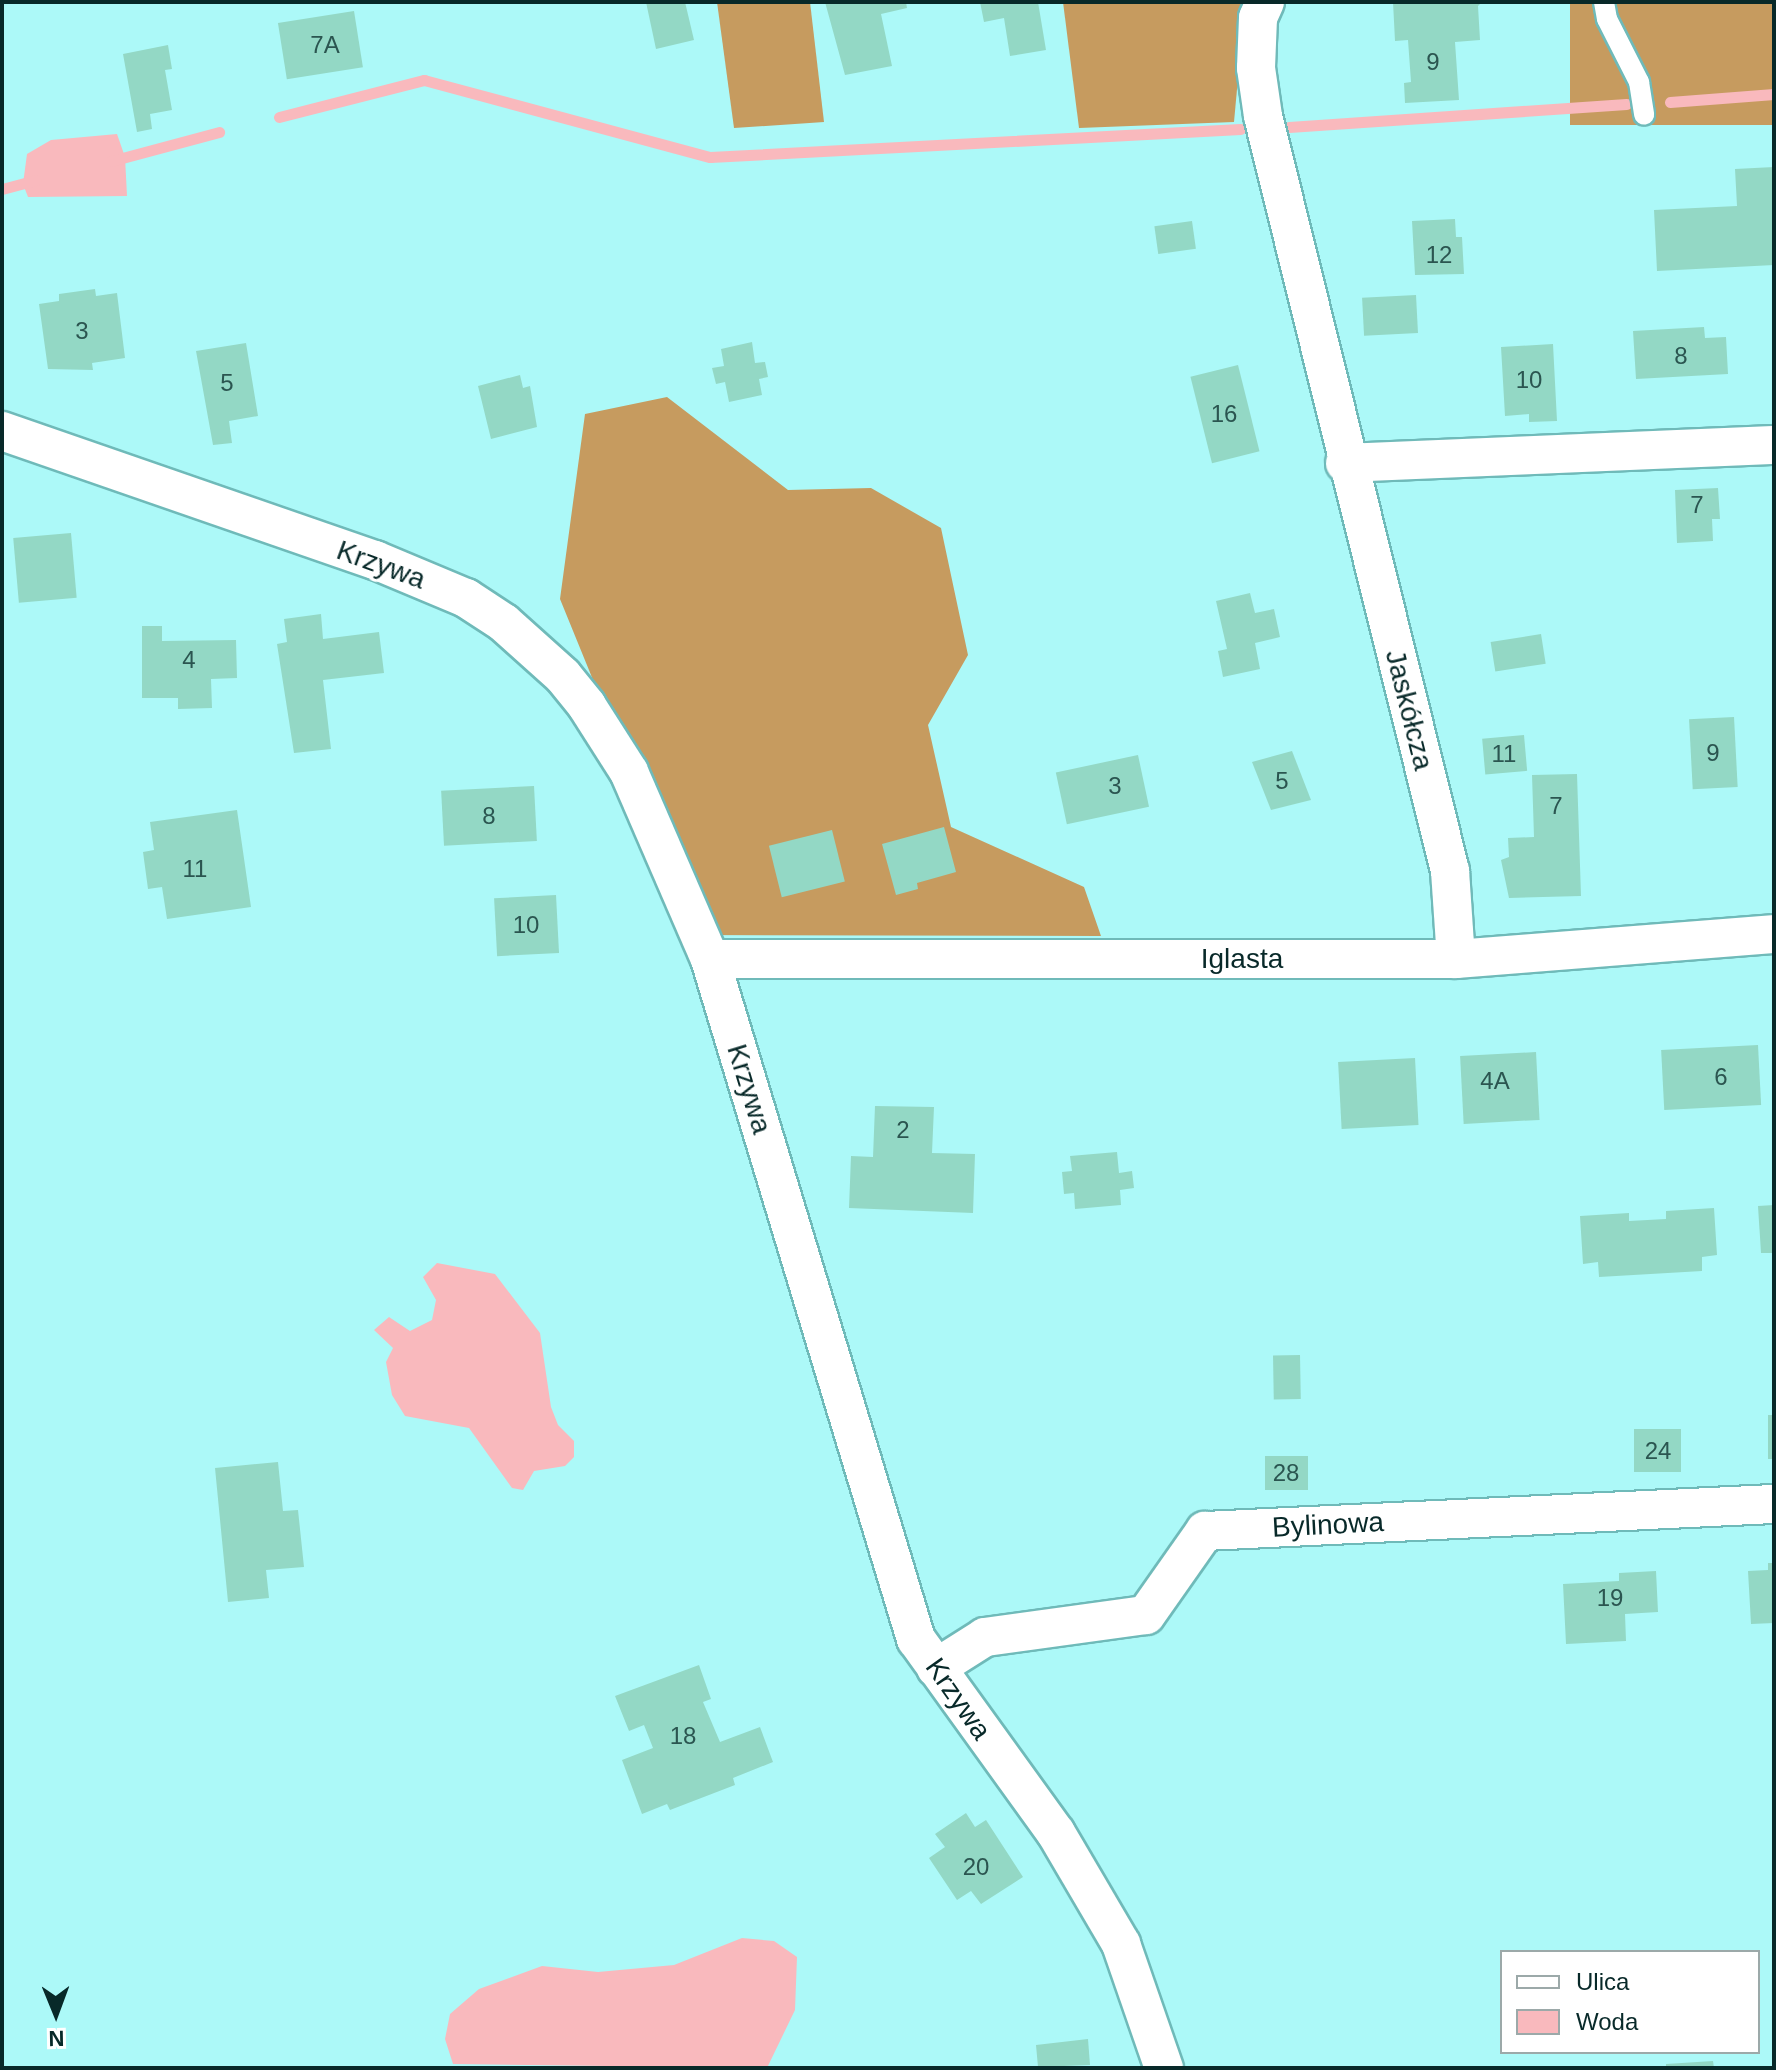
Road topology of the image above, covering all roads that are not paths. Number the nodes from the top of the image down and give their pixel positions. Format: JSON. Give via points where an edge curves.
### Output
{"nodes":[{"id":1,"x":1265,"y":2,"type":"edge"},
{"id":2,"x":1604,"y":2,"type":"edge"},
{"id":3,"x":1644,"y":115,"type":"dead end"},
{"id":4,"x":2,"y":431,"type":"edge"},
{"id":5,"x":1774,"y":445,"type":"edge"},
{"id":6,"x":1345,"y":463,"type":"junction"},
{"id":7,"x":1774,"y":934,"type":"edge"},
{"id":8,"x":710,"y":959,"type":"junction"},
{"id":9,"x":1456,"y":959,"type":"junction"},
{"id":10,"x":1774,"y":1504,"type":"edge"},
{"id":11,"x":936,"y":1668,"type":"junction"},
{"id":12,"x":1164,"y":2068,"type":"edge"}],
"edges":[{"from":1,"to":6,"type":"street","name":"Jaskółcza","via":[[1258,18],[1256,68],[1263,116]]},
{"from":2,"to":3,"type":"lane","via":[[1607,19],[1639,82]]},
{"from":4,"to":8,"type":"street","name":"Krzywa","via":[[375,560],[466,598],[504,623],[563,676],[629,772]]},
{"from":5,"to":6,"type":"street"},
{"from":6,"to":9,"type":"street","name":"Jaskółcza","via":[[1450,871]]},
{"from":7,"to":9,"type":"street","name":"Iglasta"},
{"from":8,"to":9,"type":"street","name":"Iglasta"},
{"from":8,"to":11,"type":"street","name":"Krzywa","via":[[900,1595],[916,1639]]},
{"from":10,"to":11,"type":"street","name":"Bylinowa","via":[[1205,1531],[1146,1615],[985,1637]]},
{"from":11,"to":12,"type":"street","name":"Krzywa","via":[[1056,1833],[1114,1932]]}]}
